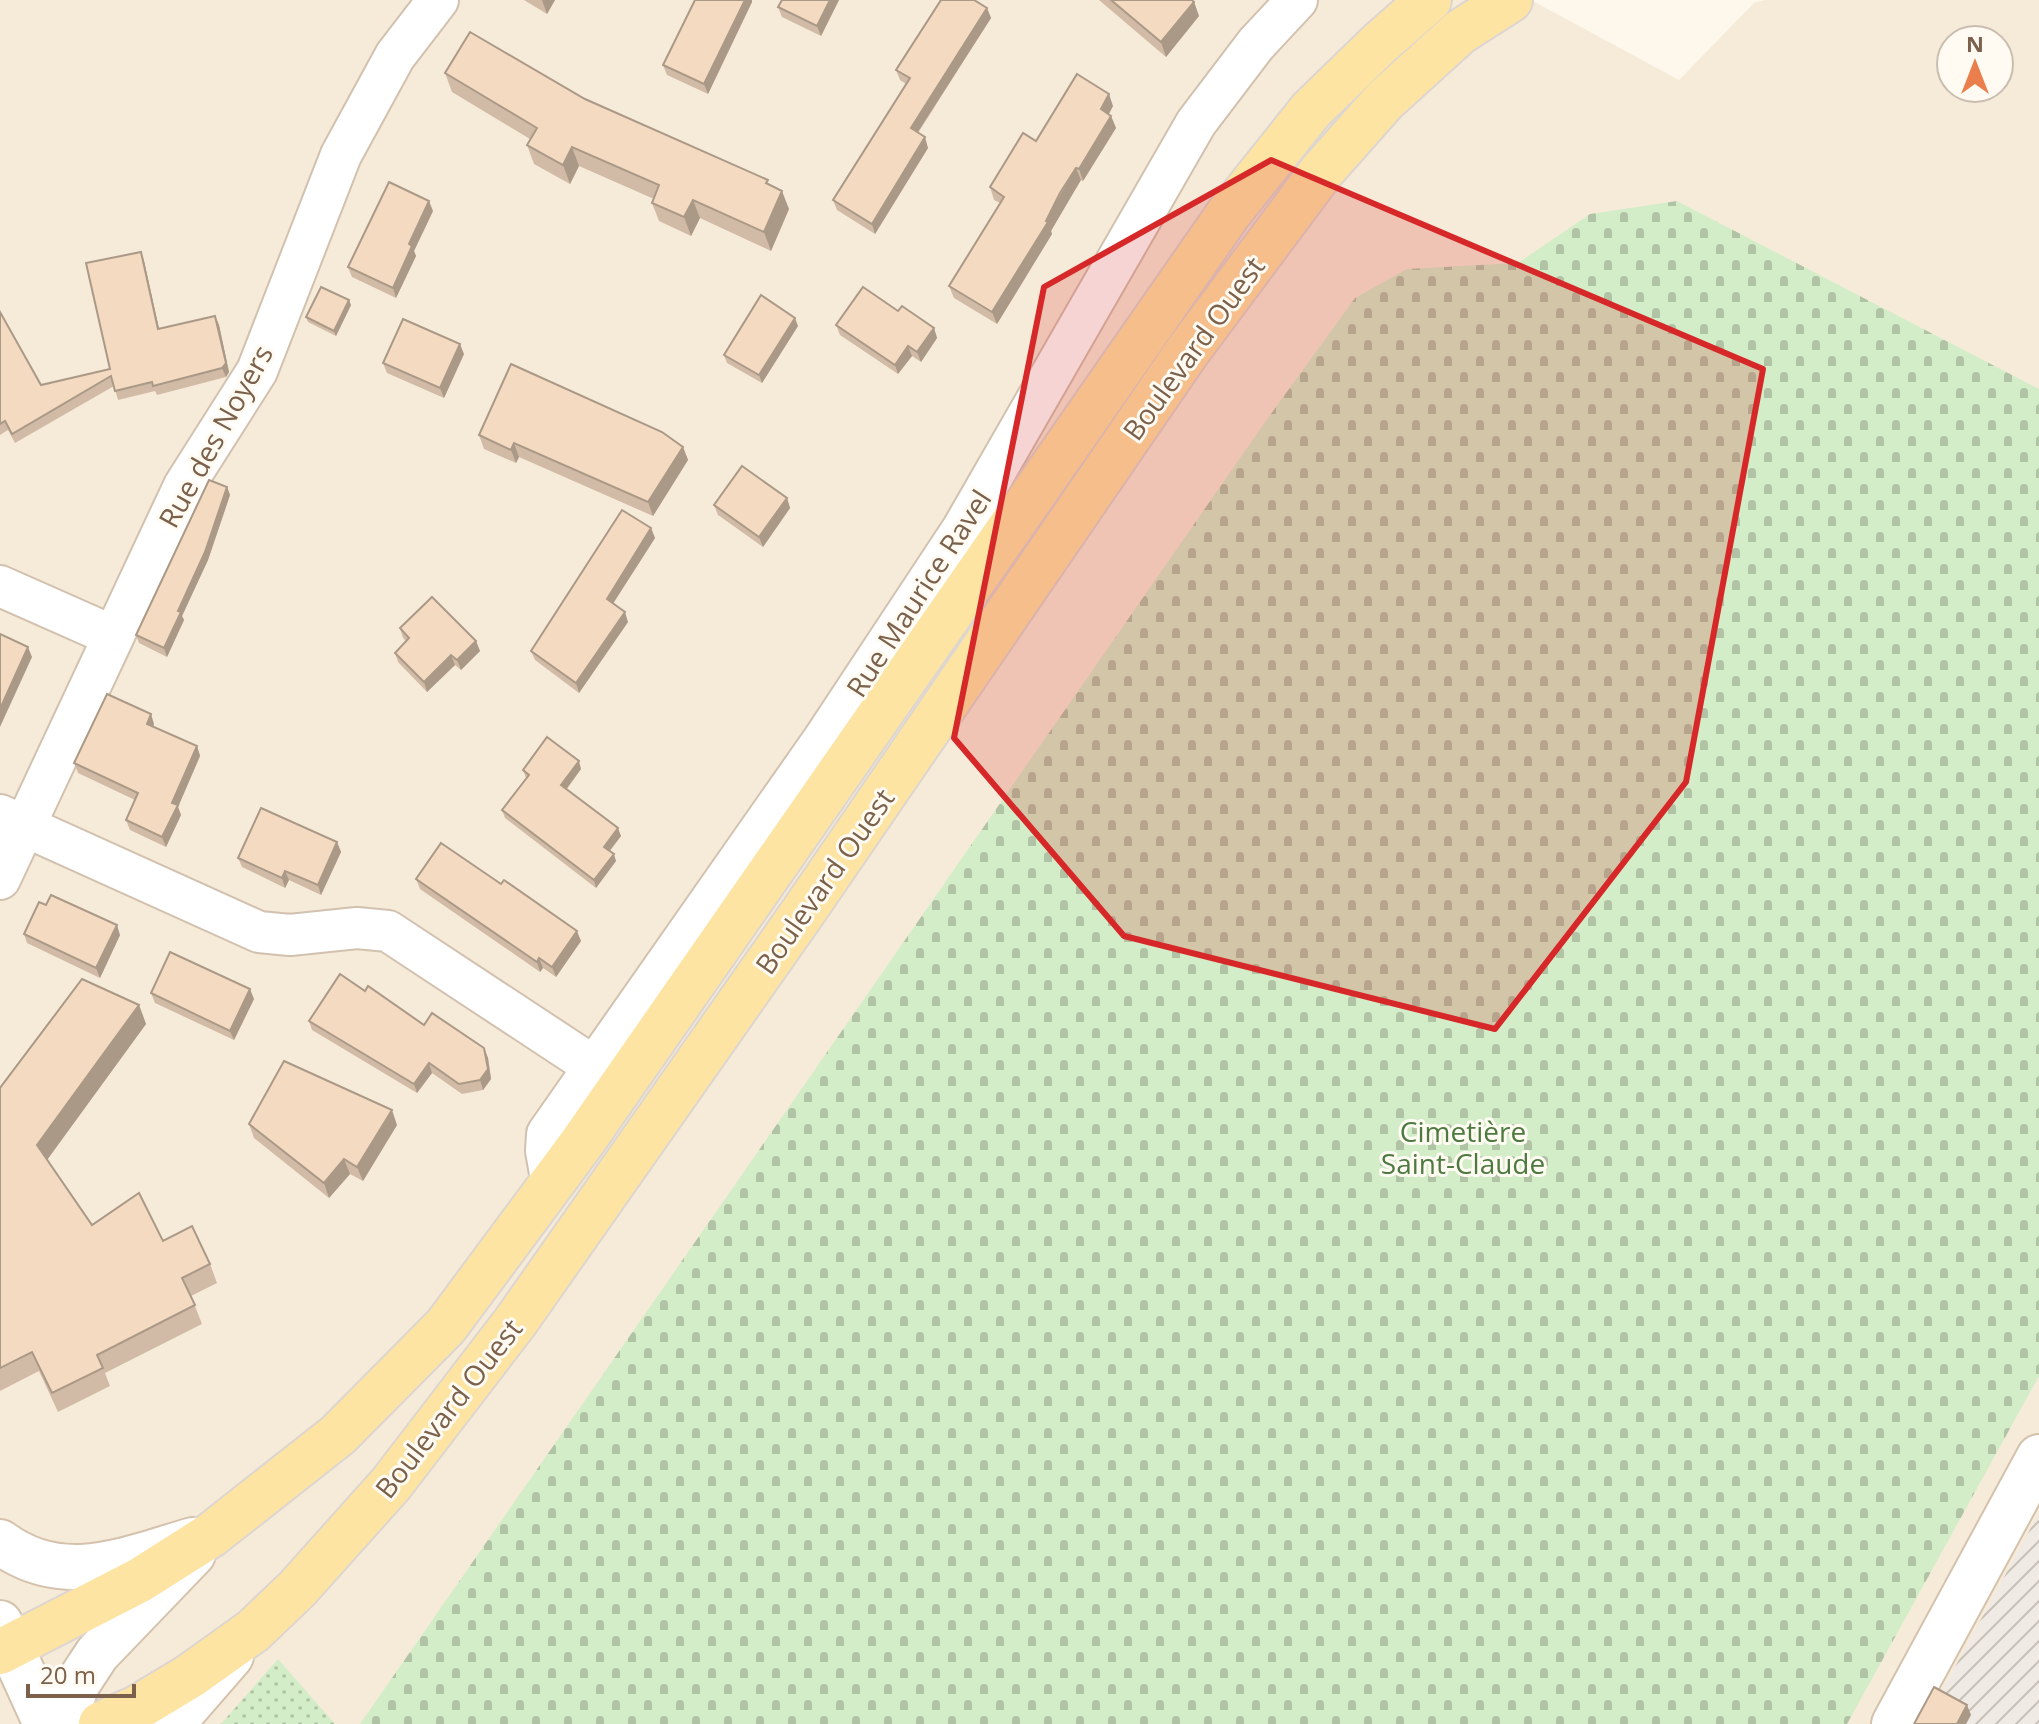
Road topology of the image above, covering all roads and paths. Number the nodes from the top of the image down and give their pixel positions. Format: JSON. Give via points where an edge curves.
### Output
{"nodes":[{"id":1,"x":438,"y":0,"type":"edge"},
{"id":2,"x":1429,"y":0,"type":"edge"},
{"id":3,"x":1510,"y":0,"type":"edge"},
{"id":4,"x":1284,"y":4,"type":"edge"},
{"id":5,"x":0,"y":586,"type":"edge"},
{"id":6,"x":113,"y":636,"type":"junction"},
{"id":7,"x":12,"y":820,"type":"edge"},
{"id":8,"x":0,"y":879,"type":"edge"},
{"id":9,"x":593,"y":1066,"type":"junction"},
{"id":10,"x":552,"y":1184,"type":"junction"},
{"id":11,"x":2039,"y":1457,"type":"edge"},
{"id":12,"x":211,"y":1535,"type":"junction"},
{"id":13,"x":0,"y":1542,"type":"edge"},
{"id":14,"x":253,"y":1631,"type":"junction"},
{"id":15,"x":4,"y":1640,"type":"edge"},
{"id":16,"x":36,"y":1709,"type":"edge"},
{"id":17,"x":101,"y":1724,"type":"edge"},
{"id":18,"x":172,"y":1724,"type":"edge"},
{"id":19,"x":1894,"y":1724,"type":"edge"}],
"edges":[{"from":1,"to":6,"type":"street","name":"Rue des Noyers","via":[[395,56],[341,155],[257,371],[184,486]]},
{"from":2,"to":10,"type":"main road","name":"Boulevard Ouest","via":[[1311,110],[1229,213]]},
{"from":3,"to":14,"type":"main road","name":"Boulevard Ouest","via":[[1460,32],[1384,101],[1322,171],[1187,352],[479,1372],[391,1484]]},
{"from":4,"to":9,"type":"street","name":"Rue Maurice Ravel","via":[[1196,123],[963,528],[823,740]]},
{"from":5,"to":6,"type":"street"},
{"from":6,"to":7,"type":"street","name":"Rue des Noyers"},
{"from":7,"to":8,"type":"street","name":"Rue des Noyers"},
{"from":7,"to":9,"type":"street","via":[[259,932],[388,931]]},
{"from":9,"to":10,"type":"street","name":"Rue Maurice Ravel","via":[[547,1134]]},
{"from":10,"to":12,"type":"main road","name":"Boulevard Ouest","via":[[446,1326],[406,1368],[338,1435]]},
{"from":11,"to":19,"type":"main road"},
{"from":12,"to":13,"type":"main road","via":[[81,1567],[50,1566]]},
{"from":12,"to":15,"type":"main road","name":"Boulevard Ouest","via":[[140,1580]]},
{"from":12,"to":16,"type":"main road","via":[[97,1654],[78,1683]]},
{"from":14,"to":17,"type":"main road","name":"Boulevard Ouest","via":[[190,1676]]},
{"from":14,"to":18,"type":"main road"},
{"from":15,"to":16,"type":"main road"}]}
